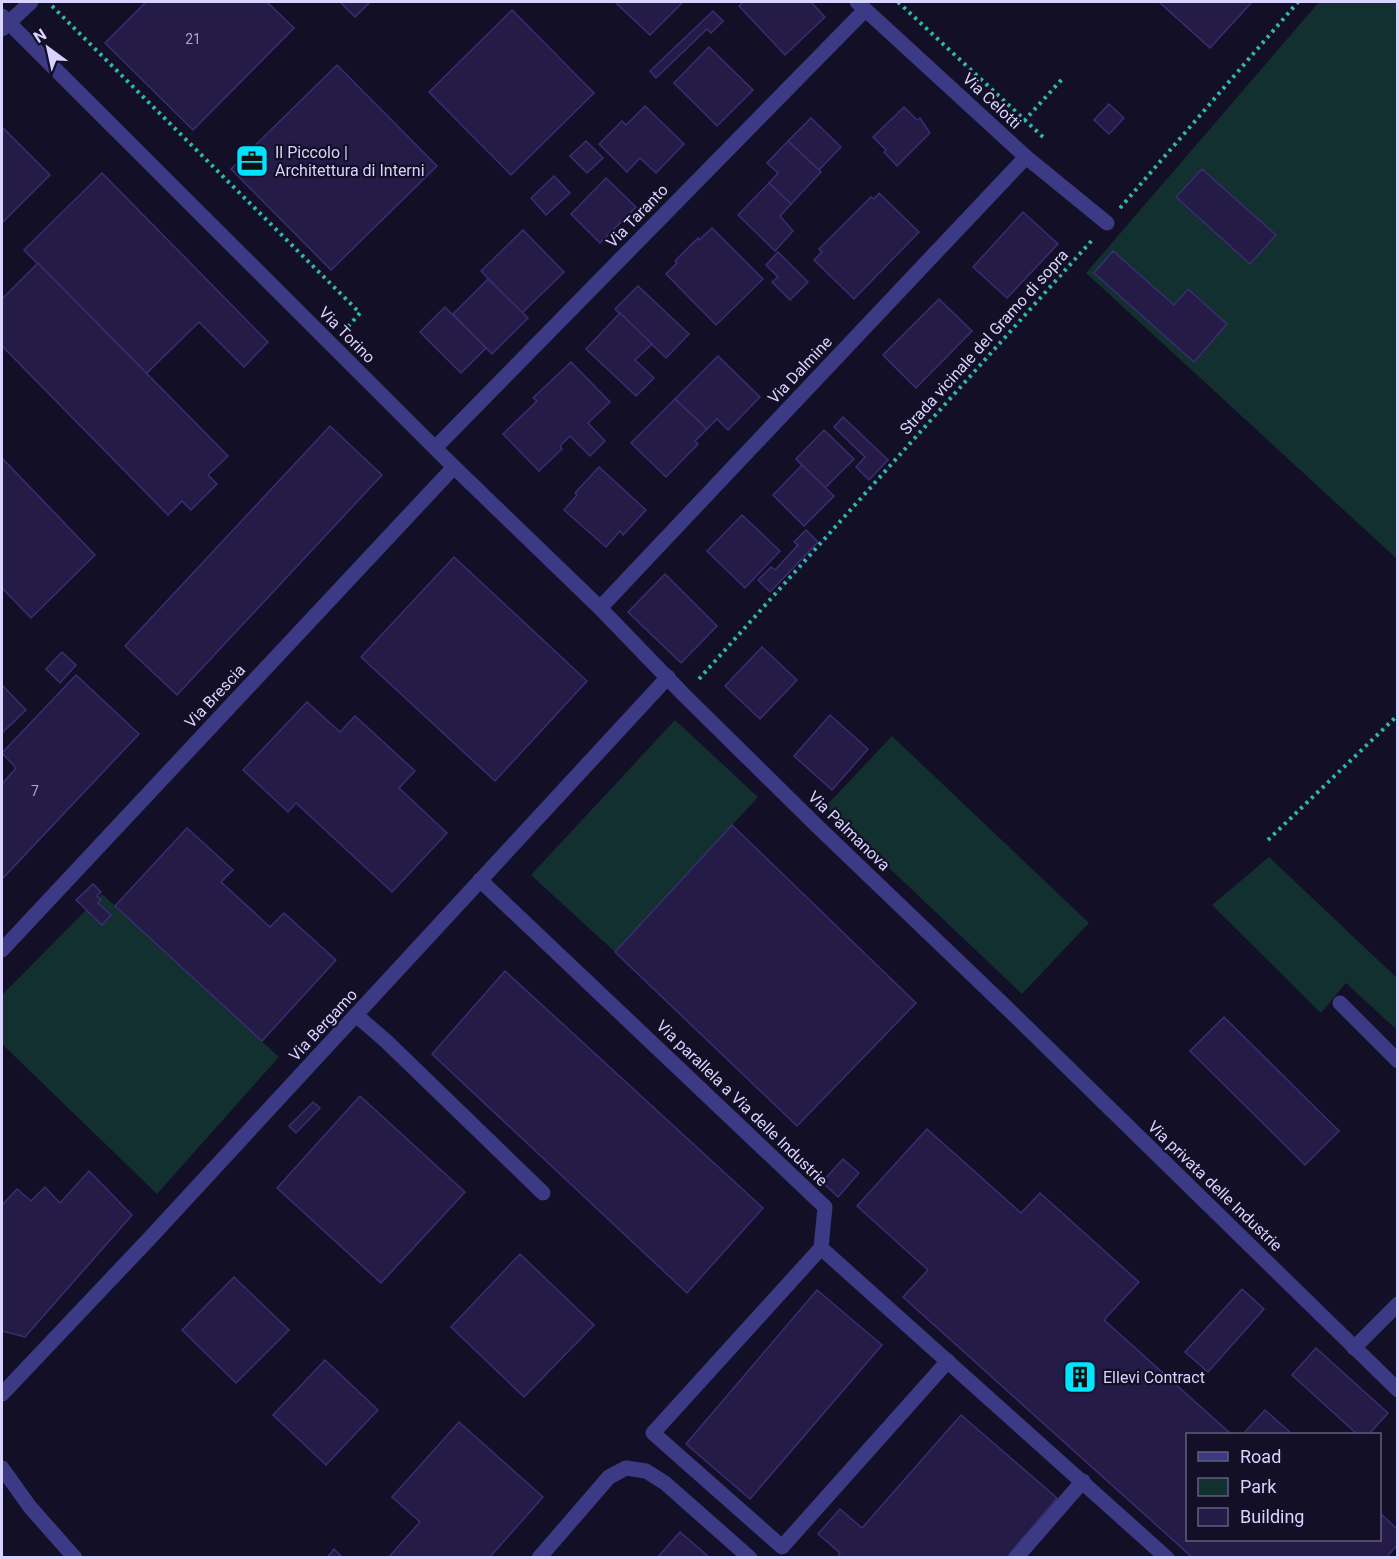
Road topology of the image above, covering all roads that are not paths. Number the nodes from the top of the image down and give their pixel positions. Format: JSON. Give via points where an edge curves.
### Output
{"nodes":[{"id":1,"x":31,"y":2,"type":"edge"},
{"id":2,"x":861,"y":5,"type":"edge"},
{"id":3,"x":4,"y":23,"type":"edge"},
{"id":4,"x":1026,"y":157,"type":"junction"},
{"id":5,"x":1107,"y":223,"type":"road end"},
{"id":6,"x":435,"y":448,"type":"junction"},
{"id":7,"x":454,"y":467,"type":"junction"},
{"id":8,"x":600,"y":608,"type":"junction"},
{"id":9,"x":668,"y":677,"type":"junction"},
{"id":10,"x":480,"y":880,"type":"junction"},
{"id":11,"x":2,"y":950,"type":"edge"},
{"id":12,"x":1340,"y":1003,"type":"dead end"},
{"id":13,"x":1007,"y":1008,"type":"joint"},
{"id":14,"x":356,"y":1015,"type":"junction"},
{"id":15,"x":1398,"y":1061,"type":"edge"},
{"id":16,"x":543,"y":1193,"type":"dead end"},
{"id":17,"x":821,"y":1248,"type":"junction"},
{"id":18,"x":1398,"y":1304,"type":"edge"},
{"id":19,"x":1354,"y":1348,"type":"junction"},
{"id":20,"x":948,"y":1361,"type":"junction"},
{"id":21,"x":1398,"y":1390,"type":"edge"},
{"id":22,"x":2,"y":1394,"type":"edge"},
{"id":23,"x":2,"y":1468,"type":"edge"},
{"id":24,"x":1083,"y":1481,"type":"junction"},
{"id":25,"x":75,"y":1557,"type":"edge"},
{"id":26,"x":539,"y":1557,"type":"edge"},
{"id":27,"x":750,"y":1557,"type":"edge"},
{"id":28,"x":1016,"y":1557,"type":"edge"},
{"id":29,"x":1167,"y":1557,"type":"edge"}],
"edges":[{"from":1,"to":3,"type":"street"},
{"from":2,"to":4,"type":"street","name":"Via Celotti"},
{"from":2,"to":6,"type":"street","name":"Via Taranto"},
{"from":3,"to":6,"type":"street","name":"Via Torino"},
{"from":4,"to":5,"type":"street","name":"Via Celotti"},
{"from":4,"to":8,"type":"street","name":"Via Dalmine"},
{"from":6,"to":7,"type":"street","name":"Via Torino"},
{"from":7,"to":8,"type":"street","name":"Via Torino"},
{"from":7,"to":11,"type":"street","name":"Via Brescia"},
{"from":8,"to":9,"type":"street","name":"Via Torino"},
{"from":9,"to":10,"type":"street","name":"Via Bergamo"},
{"from":9,"to":13,"type":"street","name":"Via Palmanova"},
{"from":10,"to":14,"type":"street","name":"Via Bergamo"},
{"from":10,"to":17,"type":"street","name":"Via parallela a Via delle Industrie","via":[[825,1207]]},
{"from":12,"to":15,"type":"street"},
{"from":13,"to":19,"type":"street","name":"Via privata delle Industrie"},
{"from":14,"to":16,"type":"street"},
{"from":14,"to":22,"type":"street","name":"Via Bergamo"},
{"from":17,"to":20,"type":"street"},
{"from":17,"to":20,"type":"street","via":[[653,1432],[782,1547]]},
{"from":18,"to":19,"type":"street"},
{"from":19,"to":21,"type":"street","name":"Via privata delle Industrie"},
{"from":20,"to":24,"type":"street"},
{"from":23,"to":25,"type":"street","via":[[30,1507]]},
{"from":24,"to":28,"type":"street"},
{"from":24,"to":29,"type":"street"},
{"from":26,"to":27,"type":"street","via":[[609,1477],[626,1468],[646,1471],[665,1482]]}]}
